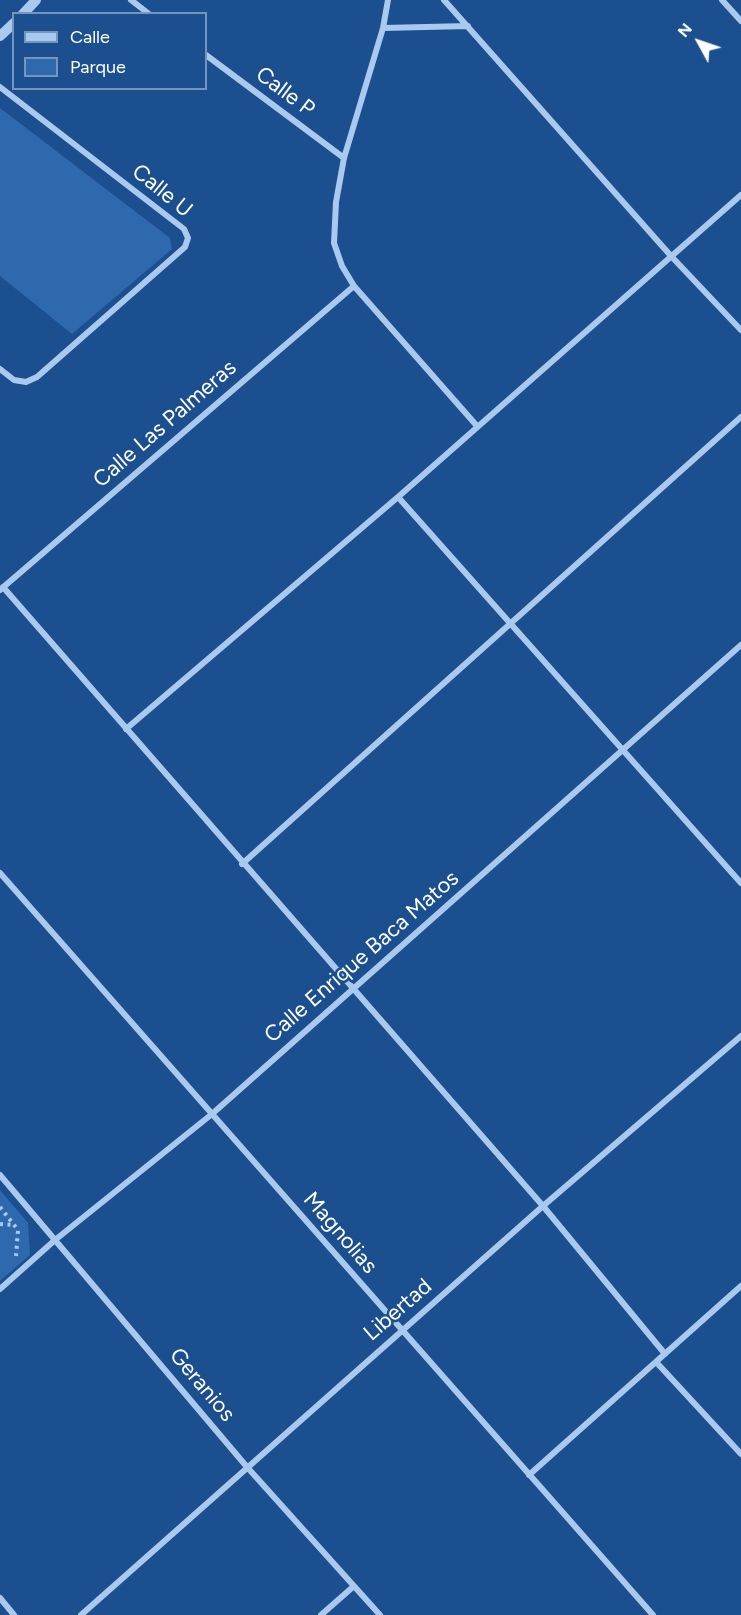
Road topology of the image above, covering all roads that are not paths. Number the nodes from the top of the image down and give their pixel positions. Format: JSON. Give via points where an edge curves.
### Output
{"nodes":[{"id":1,"x":36,"y":0,"type":"edge"},
{"id":2,"x":131,"y":0,"type":"edge"},
{"id":3,"x":388,"y":0,"type":"edge"},
{"id":4,"x":444,"y":0,"type":"edge"},
{"id":5,"x":722,"y":0,"type":"edge"},
{"id":6,"x":25,"y":12,"type":"edge"},
{"id":7,"x":146,"y":12,"type":"edge"},
{"id":8,"x":741,"y":21,"type":"edge"},
{"id":9,"x":12,"y":25,"type":"edge"},
{"id":10,"x":468,"y":26,"type":"junction"},
{"id":11,"x":383,"y":28,"type":"junction"},
{"id":12,"x":0,"y":36,"type":"edge"},
{"id":13,"x":207,"y":56,"type":"edge"},
{"id":14,"x":0,"y":87,"type":"edge"},
{"id":15,"x":344,"y":158,"type":"junction"},
{"id":16,"x":741,"y":195,"type":"edge"},
{"id":17,"x":671,"y":256,"type":"junction"},
{"id":18,"x":354,"y":286,"type":"junction"},
{"id":19,"x":741,"y":330,"type":"edge"},
{"id":20,"x":0,"y":369,"type":"edge"},
{"id":21,"x":741,"y":417,"type":"edge"},
{"id":22,"x":477,"y":426,"type":"junction"},
{"id":23,"x":398,"y":497,"type":"junction"},
{"id":24,"x":2,"y":588,"type":"edge"},
{"id":25,"x":510,"y":624,"type":"junction"},
{"id":26,"x":741,"y":645,"type":"edge"},
{"id":27,"x":126,"y":729,"type":"junction"},
{"id":28,"x":624,"y":751,"type":"junction"},
{"id":29,"x":242,"y":864,"type":"junction"},
{"id":30,"x":0,"y":873,"type":"edge"},
{"id":31,"x":741,"y":883,"type":"edge"},
{"id":32,"x":352,"y":989,"type":"junction"},
{"id":33,"x":741,"y":1036,"type":"edge"},
{"id":34,"x":212,"y":1114,"type":"junction"},
{"id":35,"x":0,"y":1175,"type":"edge"},
{"id":36,"x":543,"y":1206,"type":"junction"},
{"id":37,"x":55,"y":1240,"type":"junction"},
{"id":38,"x":741,"y":1286,"type":"edge"},
{"id":39,"x":0,"y":1289,"type":"edge"},
{"id":40,"x":402,"y":1331,"type":"junction"},
{"id":41,"x":665,"y":1354,"type":"junction"},
{"id":42,"x":657,"y":1363,"type":"junction"},
{"id":43,"x":741,"y":1454,"type":"edge"},
{"id":44,"x":247,"y":1467,"type":"junction"},
{"id":45,"x":529,"y":1475,"type":"junction"},
{"id":46,"x":354,"y":1586,"type":"junction"},
{"id":47,"x":0,"y":1598,"type":"edge"},
{"id":48,"x":14,"y":1615,"type":"edge"},
{"id":49,"x":81,"y":1615,"type":"edge"},
{"id":50,"x":321,"y":1615,"type":"edge"},
{"id":51,"x":380,"y":1615,"type":"edge"},
{"id":52,"x":653,"y":1615,"type":"edge"}],
"edges":[{"from":1,"to":6,"type":"street"},
{"from":2,"to":7,"type":"street"},
{"from":3,"to":11,"type":"street"},
{"from":4,"to":10,"type":"street"},
{"from":5,"to":8,"type":"street"},
{"from":9,"to":12,"type":"street"},
{"from":10,"to":11,"type":"street"},
{"from":10,"to":17,"type":"street"},
{"from":11,"to":15,"type":"street"},
{"from":13,"to":15,"type":"street","name":"Calle P"},
{"from":14,"to":20,"type":"street","name":"Calle U","via":[[184,228],[188,238],[185,247],[37,377],[26,382],[14,380]]},
{"from":15,"to":18,"type":"street","via":[[334,243]]},
{"from":16,"to":17,"type":"street"},
{"from":17,"to":19,"type":"street"},
{"from":17,"to":22,"type":"street"},
{"from":18,"to":22,"type":"street"},
{"from":18,"to":24,"type":"street","name":"Calle Las Palmeras"},
{"from":21,"to":25,"type":"street"},
{"from":22,"to":23,"type":"street"},
{"from":23,"to":25,"type":"street"},
{"from":23,"to":27,"type":"street"},
{"from":24,"to":27,"type":"street"},
{"from":25,"to":28,"type":"street"},
{"from":25,"to":29,"type":"street"},
{"from":26,"to":28,"type":"street","name":"Calle Enrique Baca Matos"},
{"from":27,"to":29,"type":"street"},
{"from":28,"to":31,"type":"street"},
{"from":28,"to":32,"type":"street","name":"Calle Enrique Baca Matos"},
{"from":29,"to":32,"type":"street"},
{"from":30,"to":34,"type":"street","name":"Magnolias"},
{"from":32,"to":34,"type":"street","name":"Calle Enrique Baca Matos"},
{"from":32,"to":36,"type":"street"},
{"from":33,"to":36,"type":"street","name":"Libertad"},
{"from":34,"to":37,"type":"street","name":"Calle Enrique Baca Matos"},
{"from":34,"to":40,"type":"street","name":"Magnolias"},
{"from":35,"to":37,"type":"street","name":"Geranios"},
{"from":36,"to":40,"type":"street","name":"Libertad"},
{"from":36,"to":41,"type":"street"},
{"from":37,"to":39,"type":"street","name":"Calle Enrique Baca Matos"},
{"from":37,"to":44,"type":"street","name":"Geranios"},
{"from":38,"to":41,"type":"street"},
{"from":40,"to":44,"type":"street","name":"Libertad"},
{"from":40,"to":45,"type":"street","name":"Magnolias"},
{"from":41,"to":42,"type":"street"},
{"from":42,"to":43,"type":"street"},
{"from":42,"to":45,"type":"street"},
{"from":44,"to":46,"type":"street","name":"Geranios"},
{"from":44,"to":49,"type":"street","name":"Libertad"},
{"from":45,"to":52,"type":"street","name":"Magnolias"},
{"from":46,"to":50,"type":"street"},
{"from":46,"to":51,"type":"street","name":"Geranios"},
{"from":47,"to":48,"type":"street"}]}
